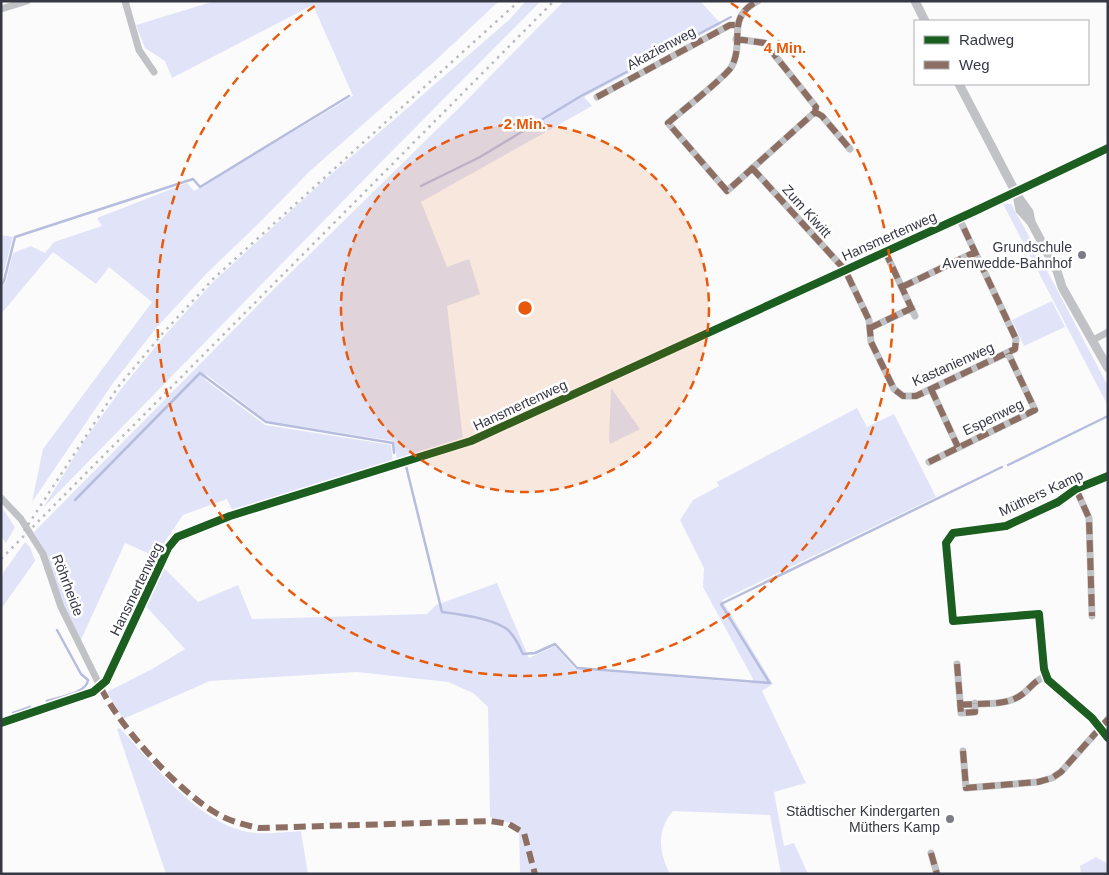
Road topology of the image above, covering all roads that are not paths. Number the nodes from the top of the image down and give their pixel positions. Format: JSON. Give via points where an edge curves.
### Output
{"nodes":[{"id":1,"x":27,"y":1,"type":"edge"},
{"id":2,"x":125,"y":1,"type":"edge"},
{"id":3,"x":758,"y":1,"type":"edge"},
{"id":4,"x":915,"y":1,"type":"edge"},
{"id":5,"x":1,"y":8,"type":"edge"},
{"id":6,"x":924,"y":20,"type":"edge"},
{"id":7,"x":738,"y":25,"type":"junction"},
{"id":8,"x":736,"y":39,"type":"junction"},
{"id":9,"x":154,"y":72,"type":"dead end"},
{"id":10,"x":960,"y":85,"type":"edge"},
{"id":11,"x":597,"y":97,"type":"dead end"},
{"id":12,"x":814,"y":112,"type":"junction"},
{"id":13,"x":1108,"y":148,"type":"edge"},
{"id":14,"x":850,"y":149,"type":"dead end"},
{"id":15,"x":752,"y":168,"type":"junction"},
{"id":16,"x":1017,"y":193,"type":"junction"},
{"id":17,"x":959,"y":218,"type":"junction"},
{"id":18,"x":885,"y":251,"type":"junction"},
{"id":19,"x":976,"y":252,"type":"junction"},
{"id":20,"x":845,"y":270,"type":"junction"},
{"id":21,"x":902,"y":287,"type":"junction"},
{"id":22,"x":912,"y":308,"type":"junction"},
{"id":23,"x":915,"y":316,"type":"dead end"},
{"id":24,"x":870,"y":328,"type":"junction"},
{"id":25,"x":1108,"y":332,"type":"edge"},
{"id":26,"x":1093,"y":340,"type":"junction"},
{"id":27,"x":1008,"y":353,"type":"junction"},
{"id":28,"x":1108,"y":368,"type":"edge"},
{"id":29,"x":931,"y":389,"type":"junction"},
{"id":30,"x":958,"y":447,"type":"junction"},
{"id":31,"x":929,"y":462,"type":"dead end"},
{"id":32,"x":1108,"y":476,"type":"edge"},
{"id":33,"x":1076,"y":489,"type":"junction"},
{"id":34,"x":1,"y":498,"type":"edge"},
{"id":35,"x":1092,"y":616,"type":"dead end"},
{"id":36,"x":957,"y":664,"type":"dead end"},
{"id":37,"x":1046,"y":676,"type":"junction"},
{"id":38,"x":100,"y":688,"type":"junction"},
{"id":39,"x":1108,"y":719,"type":"edge"},
{"id":40,"x":1,"y":723,"type":"edge"},
{"id":41,"x":1100,"y":728,"type":"junction"},
{"id":42,"x":1108,"y":738,"type":"edge"},
{"id":43,"x":963,"y":751,"type":"dead end"},
{"id":44,"x":931,"y":853,"type":"dead end"},
{"id":45,"x":937,"y":874,"type":"edge"}],
"edges":[{"from":1,"to":5,"type":"street"},
{"from":2,"to":9,"type":"street","via":[[139,50]]},
{"from":3,"to":7,"type":"street","via":[[745,9]]},
{"from":4,"to":6,"type":"street"},
{"from":7,"to":8,"type":"street"},
{"from":7,"to":11,"type":"street","name":"Akazienweg","via":[[730,25]]},
{"from":8,"to":12,"type":"street","via":[[765,43],[814,102]]},
{"from":8,"to":15,"type":"street","via":[[731,68],[668,123],[727,191]]},
{"from":10,"to":16,"type":"street"},
{"from":12,"to":14,"type":"street","via":[[822,116]]},
{"from":12,"to":15,"type":"street"},
{"from":13,"to":16,"type":"street","name":"Hansmertenweg"},
{"from":15,"to":20,"type":"street","name":"Zum Kiwitt"},
{"from":16,"to":17,"type":"street","name":"Hansmertenweg"},
{"from":16,"to":26,"type":"street"},
{"from":17,"to":18,"type":"street","name":"Hansmertenweg"},
{"from":17,"to":19,"type":"street","name":"Kastanienweg"},
{"from":18,"to":20,"type":"street","name":"Hansmertenweg"},
{"from":18,"to":21,"type":"street"},
{"from":19,"to":21,"type":"street"},
{"from":19,"to":27,"type":"street","name":"Kastanienweg","via":[[1016,339],[1015,349]]},
{"from":20,"to":24,"type":"street","name":"Kastanienweg"},
{"from":20,"to":38,"type":"street","name":"Hansmertenweg","via":[[471,441],[230,516],[177,537],[168,548],[106,682]]},
{"from":21,"to":22,"type":"street"},
{"from":22,"to":23,"type":"street"},
{"from":22,"to":24,"type":"street"},
{"from":24,"to":29,"type":"street","name":"Kastanienweg","via":[[871,342],[894,389],[903,396]]},
{"from":25,"to":26,"type":"street"},
{"from":26,"to":28,"type":"street"},
{"from":27,"to":29,"type":"street","name":"Kastanienweg"},
{"from":27,"to":30,"type":"street","name":"Espenweg","via":[[1035,410]]},
{"from":29,"to":30,"type":"street","name":"Espenweg"},
{"from":30,"to":31,"type":"street","name":"Espenweg"},
{"from":32,"to":33,"type":"street","name":"Müthers Kamp"},
{"from":33,"to":35,"type":"street","name":"Müthers Kamp","via":[[1089,518]]},
{"from":33,"to":37,"type":"street","name":"Müthers Kamp","via":[[1058,502],[1006,526],[953,533],[946,542],[953,621],[1039,614]]},
{"from":34,"to":38,"type":"street","name":"Röhrheide","via":[[21,519],[43,554],[61,607]]},
{"from":36,"to":37,"type":"street","via":[[960,704],[1018,698],[1039,678]]},
{"from":37,"to":41,"type":"street"},
{"from":38,"to":40,"type":"street"},
{"from":39,"to":41,"type":"street"},
{"from":41,"to":42,"type":"street"},
{"from":41,"to":43,"type":"street","via":[[1061,772],[1038,782],[966,788]]},
{"from":44,"to":45,"type":"street"}]}
